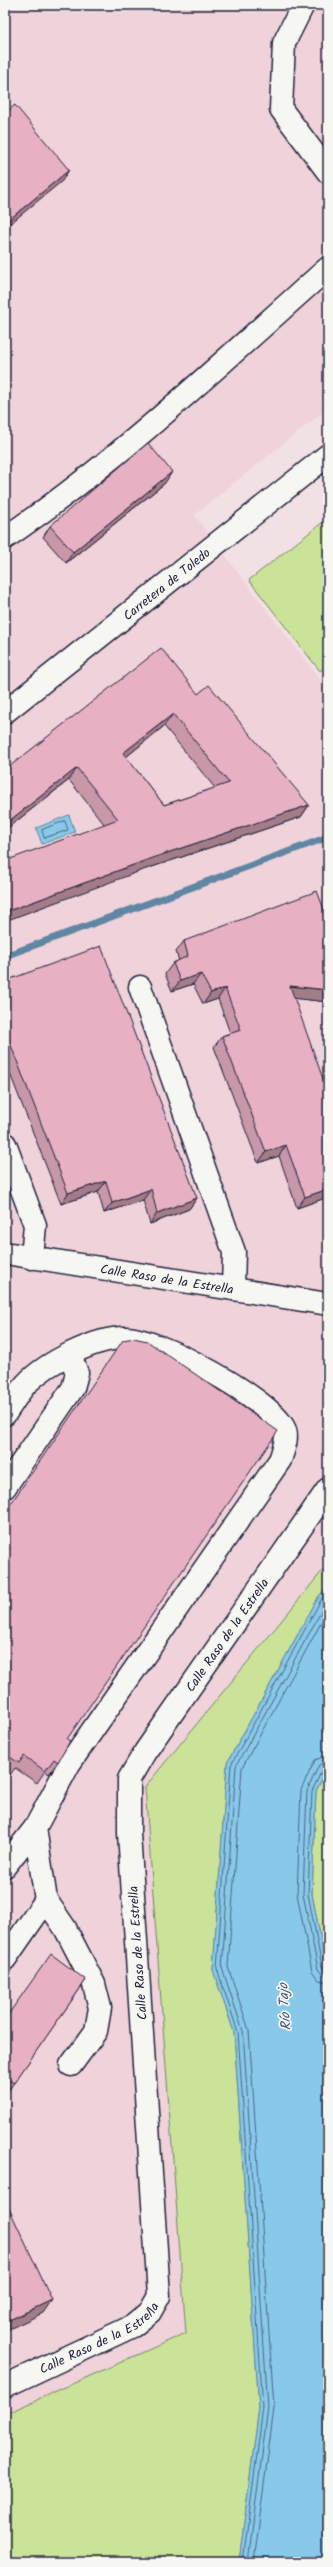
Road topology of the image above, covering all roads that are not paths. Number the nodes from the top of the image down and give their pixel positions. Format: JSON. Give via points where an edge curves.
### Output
{"nodes":[{"id":1,"x":303,"y":5,"type":"edge"},
{"id":2,"x":328,"y":172,"type":"edge"},
{"id":3,"x":328,"y":268,"type":"edge"},
{"id":4,"x":328,"y":456,"type":"edge"},
{"id":5,"x":5,"y":538,"type":"edge"},
{"id":6,"x":5,"y":712,"type":"edge"},
{"id":7,"x":140,"y":987,"type":"dead end"},
{"id":8,"x":5,"y":1144,"type":"edge"},
{"id":9,"x":5,"y":1253,"type":"edge"},
{"id":10,"x":32,"y":1258,"type":"junction"},
{"id":11,"x":233,"y":1289,"type":"junction"},
{"id":12,"x":328,"y":1304,"type":"edge"},
{"id":13,"x":70,"y":1354,"type":"junction"},
{"id":14,"x":5,"y":1414,"type":"edge"},
{"id":15,"x":5,"y":1487,"type":"edge"},
{"id":16,"x":328,"y":1489,"type":"edge"},
{"id":17,"x":34,"y":1828,"type":"junction"},
{"id":18,"x":5,"y":1866,"type":"edge"},
{"id":19,"x":46,"y":1900,"type":"junction"},
{"id":20,"x":5,"y":1959,"type":"edge"},
{"id":21,"x":71,"y":2065,"type":"dead end"},
{"id":22,"x":5,"y":2386,"type":"edge"}],
"edges":[{"from":1,"to":2,"type":"street","via":[[284,43],[281,109]]},
{"from":3,"to":5,"type":"street","via":[[162,416]]},
{"from":4,"to":6,"type":"street","name":"Carretera de Toledo"},
{"from":7,"to":11,"type":"street","via":[[234,1252]]},
{"from":8,"to":10,"type":"street","via":[[35,1225]]},
{"from":9,"to":10,"type":"street","name":"Calle Raso de la Estrella"},
{"from":10,"to":11,"type":"street","name":"Calle Raso de la Estrella"},
{"from":11,"to":12,"type":"street","name":"Calle Raso de la Estrella"},
{"from":13,"to":14,"type":"street","via":[[48,1366],[26,1384]]},
{"from":13,"to":15,"type":"street","via":[[77,1373],[73,1388]]},
{"from":13,"to":17,"type":"street","via":[[100,1342],[126,1338],[153,1345],[202,1365],[276,1415],[286,1429],[286,1442],[280,1460],[69,1764]]},
{"from":16,"to":22,"type":"street","name":"Calle Raso de la Estrella","via":[[145,1752],[129,1779],[129,1833],[159,2296],[150,2312],[133,2326]]},
{"from":17,"to":18,"type":"street"},
{"from":17,"to":19,"type":"street"},
{"from":19,"to":20,"type":"street"},
{"from":19,"to":21,"type":"street","via":[[65,1928],[94,1984],[100,2008],[96,2031]]}]}
